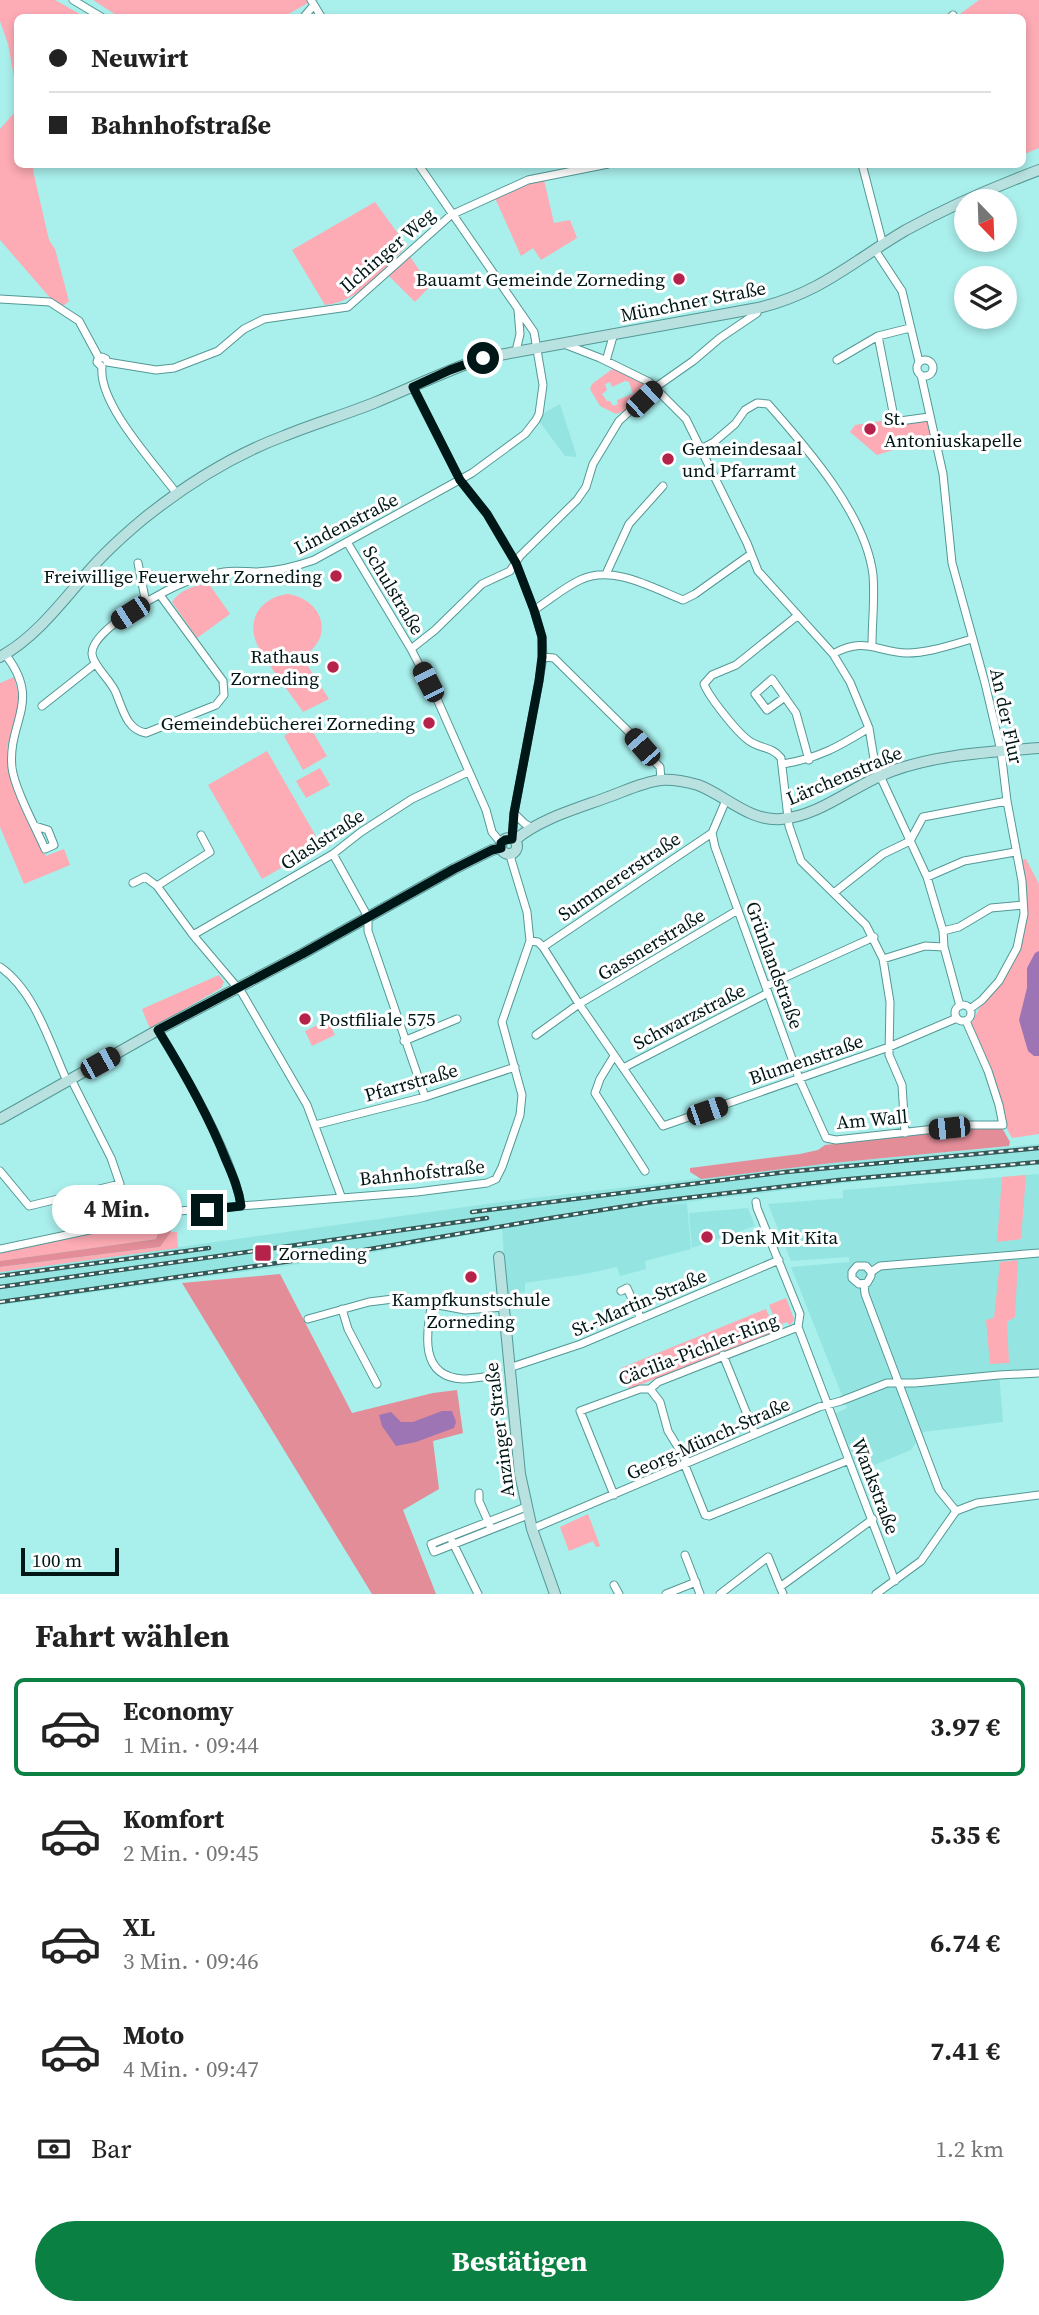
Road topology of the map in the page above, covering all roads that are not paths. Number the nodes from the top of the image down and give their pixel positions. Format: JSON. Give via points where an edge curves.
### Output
{"nodes":[{"id":1,"x":73,"y":0,"type":"edge"},
{"id":2,"x":96,"y":14,"type":"edge"},
{"id":3,"x":421,"y":168,"type":"edge"},
{"id":4,"x":588,"y":168,"type":"edge"},
{"id":5,"x":864,"y":168,"type":"edge"},
{"id":6,"x":868,"y":168,"type":"edge"},
{"id":7,"x":1039,"y":170,"type":"edge"},
{"id":8,"x":866,"y":174,"type":"junction"},
{"id":9,"x":451,"y":215,"type":"junction"},
{"id":10,"x":879,"y":247,"type":"junction"},
{"id":11,"x":0,"y":299,"type":"edge"},
{"id":12,"x":758,"y":308,"type":"junction"},
{"id":13,"x":518,"y":310,"type":"junction"},
{"id":14,"x":910,"y":328,"type":"junction"},
{"id":15,"x":614,"y":334,"type":"junction"},
{"id":16,"x":878,"y":336,"type":"junction"},
{"id":17,"x":560,"y":343,"type":"junction"},
{"id":18,"x":538,"y":347,"type":"junction"},
{"id":19,"x":516,"y":351,"type":"junction"},
{"id":20,"x":837,"y":360,"type":"dead end"},
{"id":21,"x":606,"y":361,"type":"junction"},
{"id":22,"x":103,"y":362,"type":"junction"},
{"id":23,"x":919,"y":362,"type":"junction"},
{"id":24,"x":921,"y":375,"type":"junction"},
{"id":25,"x":413,"y":387,"type":"junction"},
{"id":26,"x":656,"y":387,"type":"junction"},
{"id":27,"x":929,"y":417,"type":"junction"},
{"id":28,"x":701,"y":449,"type":"junction"},
{"id":29,"x":460,"y":480,"type":"junction"},
{"id":30,"x":663,"y":486,"type":"dead end"},
{"id":31,"x":177,"y":494,"type":"junction"},
{"id":32,"x":348,"y":542,"type":"junction"},
{"id":33,"x":751,"y":554,"type":"junction"},
{"id":34,"x":138,"y":563,"type":"dead end"},
{"id":35,"x":516,"y":563,"type":"junction"},
{"id":36,"x":606,"y":574,"type":"junction"},
{"id":37,"x":160,"y":595,"type":"junction"},
{"id":38,"x":146,"y":603,"type":"junction"},
{"id":39,"x":534,"y":610,"type":"junction"},
{"id":40,"x":797,"y":616,"type":"junction"},
{"id":41,"x":972,"y":639,"type":"junction"},
{"id":42,"x":872,"y":645,"type":"junction"},
{"id":43,"x":411,"y":649,"type":"junction"},
{"id":44,"x":832,"y":654,"type":"junction"},
{"id":45,"x":3,"y":656,"type":"edge"},
{"id":46,"x":542,"y":657,"type":"junction"},
{"id":47,"x":95,"y":664,"type":"junction"},
{"id":48,"x":785,"y":697,"type":"dead end"},
{"id":49,"x":42,"y":706,"type":"dead end"},
{"id":50,"x":869,"y":729,"type":"junction"},
{"id":51,"x":1039,"y":748,"type":"edge"},
{"id":52,"x":1001,"y":751,"type":"junction"},
{"id":53,"x":809,"y":760,"type":"junction"},
{"id":54,"x":783,"y":764,"type":"junction"},
{"id":55,"x":468,"y":772,"type":"junction"},
{"id":56,"x":880,"y":775,"type":"junction"},
{"id":57,"x":661,"y":780,"type":"junction"},
{"id":58,"x":726,"y":800,"type":"junction"},
{"id":59,"x":1007,"y":801,"type":"junction"},
{"id":60,"x":514,"y":813,"type":"junction"},
{"id":61,"x":788,"y":818,"type":"junction"},
{"id":62,"x":35,"y":826,"type":"dead end"},
{"id":63,"x":532,"y":828,"type":"junction"},
{"id":64,"x":712,"y":833,"type":"junction"},
{"id":65,"x":201,"y":835,"type":"dead end"},
{"id":66,"x":910,"y":841,"type":"junction"},
{"id":67,"x":507,"y":843,"type":"junction"},
{"id":68,"x":1016,"y":852,"type":"junction"},
{"id":69,"x":334,"y":854,"type":"junction"},
{"id":70,"x":512,"y":854,"type":"joint"},
{"id":71,"x":927,"y":877,"type":"junction"},
{"id":72,"x":133,"y":883,"type":"dead end"},
{"id":73,"x":157,"y":886,"type":"junction"},
{"id":74,"x":835,"y":892,"type":"junction"},
{"id":75,"x":1023,"y":905,"type":"junction"},
{"id":76,"x":738,"y":910,"type":"junction"},
{"id":77,"x":368,"y":917,"type":"junction"},
{"id":78,"x":943,"y":931,"type":"junction"},
{"id":79,"x":193,"y":935,"type":"junction"},
{"id":80,"x":874,"y":937,"type":"junction"},
{"id":81,"x":530,"y":941,"type":"junction"},
{"id":82,"x":543,"y":947,"type":"junction"},
{"id":83,"x":944,"y":947,"type":"junction"},
{"id":84,"x":883,"y":959,"type":"junction"},
{"id":85,"x":0,"y":967,"type":"edge"},
{"id":86,"x":238,"y":989,"type":"junction"},
{"id":87,"x":767,"y":990,"type":"junction"},
{"id":88,"x":579,"y":1004,"type":"junction"},
{"id":89,"x":960,"y":1006,"type":"junction"},
{"id":90,"x":970,"y":1009,"type":"junction"},
{"id":91,"x":957,"y":1018,"type":"junction"},
{"id":92,"x":457,"y":1019,"type":"dead end"},
{"id":93,"x":966,"y":1021,"type":"junction"},
{"id":94,"x":158,"y":1030,"type":"junction"},
{"id":95,"x":536,"y":1035,"type":"dead end"},
{"id":96,"x":404,"y":1041,"type":"junction"},
{"id":97,"x":889,"y":1047,"type":"junction"},
{"id":98,"x":614,"y":1056,"type":"junction"},
{"id":99,"x":515,"y":1067,"type":"junction"},
{"id":100,"x":625,"y":1067,"type":"junction"},
{"id":101,"x":799,"y":1078,"type":"junction"},
{"id":102,"x":69,"y":1080,"type":"junction"},
{"id":103,"x":425,"y":1097,"type":"junction"},
{"id":104,"x":0,"y":1119,"type":"edge"},
{"id":105,"x":315,"y":1125,"type":"junction"},
{"id":106,"x":905,"y":1133,"type":"junction"},
{"id":107,"x":826,"y":1138,"type":"joint"},
{"id":108,"x":0,"y":1171,"type":"edge"},
{"id":109,"x":645,"y":1171,"type":"dead end"},
{"id":110,"x":341,"y":1196,"type":"junction"},
{"id":111,"x":756,"y":1202,"type":"dead end"},
{"id":112,"x":241,"y":1206,"type":"junction"},
{"id":113,"x":0,"y":1249,"type":"edge"},
{"id":114,"x":1039,"y":1253,"type":"edge"},
{"id":115,"x":499,"y":1257,"type":"dead end"},
{"id":116,"x":779,"y":1260,"type":"junction"},
{"id":117,"x":871,"y":1272,"type":"junction"},
{"id":118,"x":863,"y":1284,"type":"junction"},
{"id":119,"x":621,"y":1291,"type":"dead end"},
{"id":120,"x":432,"y":1303,"type":"junction"},
{"id":121,"x":504,"y":1307,"type":"junction"},
{"id":122,"x":342,"y":1309,"type":"junction"},
{"id":123,"x":308,"y":1319,"type":"dead end"},
{"id":124,"x":641,"y":1320,"type":"junction"},
{"id":125,"x":797,"y":1327,"type":"junction"},
{"id":126,"x":723,"y":1355,"type":"junction"},
{"id":127,"x":509,"y":1368,"type":"junction"},
{"id":128,"x":1039,"y":1373,"type":"edge"},
{"id":129,"x":491,"y":1376,"type":"dead end"},
{"id":130,"x":377,"y":1384,"type":"dead end"},
{"id":131,"x":898,"y":1384,"type":"junction"},
{"id":132,"x":650,"y":1389,"type":"junction"},
{"id":133,"x":828,"y":1404,"type":"junction"},
{"id":134,"x":755,"y":1434,"type":"junction"},
{"id":135,"x":849,"y":1460,"type":"junction"},
{"id":136,"x":685,"y":1462,"type":"junction"},
{"id":137,"x":479,"y":1493,"type":"dead end"},
{"id":138,"x":1039,"y":1495,"type":"edge"},
{"id":139,"x":614,"y":1496,"type":"junction"},
{"id":140,"x":527,"y":1511,"type":"junction"},
{"id":141,"x":956,"y":1511,"type":"junction"},
{"id":142,"x":873,"y":1519,"type":"junction"},
{"id":143,"x":489,"y":1526,"type":"junction"},
{"id":144,"x":533,"y":1530,"type":"junction"},
{"id":145,"x":685,"y":1555,"type":"dead end"},
{"id":146,"x":895,"y":1581,"type":"junction"},
{"id":147,"x":696,"y":1582,"type":"junction"},
{"id":148,"x":614,"y":1585,"type":"dead end"},
{"id":149,"x":782,"y":1590,"type":"edge"},
{"id":150,"x":478,"y":1594,"type":"edge"},
{"id":151,"x":555,"y":1594,"type":"edge"},
{"id":152,"x":619,"y":1594,"type":"edge"},
{"id":153,"x":666,"y":1594,"type":"edge"},
{"id":154,"x":700,"y":1594,"type":"edge"},
{"id":155,"x":720,"y":1594,"type":"edge"},
{"id":156,"x":876,"y":1594,"type":"edge"}],
"edges":[{"from":1,"to":2,"type":"street"},
{"from":3,"to":9,"type":"street"},
{"from":4,"to":9,"type":"street","name":"Ilchinger Weg","via":[[528,180]]},
{"from":5,"to":8,"type":"street","name":"An der Flur"},
{"from":6,"to":8,"type":"street"},
{"from":7,"to":10,"type":"street","name":"Münchner Straße","via":[[957,205]]},
{"from":8,"to":10,"type":"street","name":"An der Flur"},
{"from":9,"to":13,"type":"street"},
{"from":9,"to":22,"type":"street","name":"Ilchinger Weg","via":[[348,307],[264,319],[218,351],[174,368],[156,370]]},
{"from":10,"to":12,"type":"street","name":"Münchner Straße","via":[[817,287]]},
{"from":10,"to":14,"type":"street","name":"An der Flur","via":[[902,291]]},
{"from":11,"to":22,"type":"street","via":[[50,302],[79,321]]},
{"from":12,"to":15,"type":"street","name":"Münchner Straße"},
{"from":12,"to":26,"type":"street"},
{"from":13,"to":18,"type":"street","via":[[534,332]]},
{"from":13,"to":19,"type":"street"},
{"from":14,"to":16,"type":"street"},
{"from":14,"to":23,"type":"street","name":"An der Flur"},
{"from":15,"to":17,"type":"street","name":"Münchner Straße"},
{"from":15,"to":21,"type":"street"},
{"from":16,"to":20,"type":"street"},
{"from":16,"to":27,"type":"street","via":[[894,417],[900,421]]},
{"from":17,"to":18,"type":"street","name":"Münchner Straße"},
{"from":17,"to":21,"type":"street"},
{"from":18,"to":19,"type":"street","name":"Münchner Straße"},
{"from":18,"to":29,"type":"street","name":"Lindenstraße","via":[[543,390],[536,420],[525,434]]},
{"from":19,"to":25,"type":"street","name":"Münchner Straße","via":[[468,363]]},
{"from":21,"to":26,"type":"street"},
{"from":22,"to":31,"type":"street","via":[[103,387],[127,429]]},
{"from":23,"to":24,"type":"street","name":"An der Flur","via":[[916,369]]},
{"from":23,"to":24,"type":"street","name":"An der Flur","via":[[928,360],[933,366],[929,374]]},
{"from":24,"to":27,"type":"street","name":"An der Flur"},
{"from":25,"to":29,"type":"street"},
{"from":25,"to":31,"type":"street","name":"Münchner Straße","via":[[282,436]]},
{"from":26,"to":28,"type":"street","via":[[686,419]]},
{"from":26,"to":35,"type":"street","via":[[614,426],[577,500]]},
{"from":27,"to":41,"type":"street","name":"An der Flur","via":[[943,474],[952,563]]},
{"from":28,"to":33,"type":"street"},
{"from":28,"to":42,"type":"street","via":[[757,403],[768,404],[783,420],[840,495],[863,541],[873,577]]},
{"from":29,"to":32,"type":"street","name":"Lindenstraße"},
{"from":29,"to":35,"type":"street"},
{"from":30,"to":36,"type":"street","via":[[629,524]]},
{"from":31,"to":45,"type":"street","name":"Münchner Straße","via":[[102,556],[43,623]]},
{"from":32,"to":37,"type":"street","name":"Lindenstraße","via":[[292,568],[226,572],[188,581]]},
{"from":32,"to":43,"type":"street","name":"Schulstraße"},
{"from":33,"to":36,"type":"street","via":[[683,600]]},
{"from":33,"to":40,"type":"street","via":[[758,570]]},
{"from":34,"to":38,"type":"street"},
{"from":35,"to":39,"type":"street"},
{"from":35,"to":43,"type":"street","via":[[510,571],[482,584]]},
{"from":36,"to":39,"type":"street","via":[[583,578]]},
{"from":37,"to":38,"type":"street","name":"Lindenstraße"},
{"from":37,"to":47,"type":"street","via":[[223,681],[224,695],[216,705],[146,733],[137,732],[112,684]]},
{"from":38,"to":47,"type":"street","name":"Lindenstraße","via":[[95,640]]},
{"from":39,"to":46,"type":"street"},
{"from":40,"to":44,"type":"street"},
{"from":40,"to":54,"type":"street","via":[[736,665],[712,675],[704,684],[748,741],[776,751]]},
{"from":41,"to":42,"type":"street","via":[[907,653]]},
{"from":41,"to":52,"type":"street","name":"An der Flur"},
{"from":42,"to":44,"type":"street"},
{"from":43,"to":55,"type":"street","name":"Schulstraße"},
{"from":44,"to":50,"type":"street","via":[[850,682]]},
{"from":45,"to":62,"type":"street","via":[[18,672],[23,694],[12,746],[13,773]]},
{"from":46,"to":57,"type":"street","via":[[554,658],[631,734],[660,767]]},
{"from":46,"to":60,"type":"street"},
{"from":47,"to":49,"type":"street"},
{"from":48,"to":53,"type":"street","via":[[796,713]]},
{"from":50,"to":53,"type":"street"},
{"from":50,"to":56,"type":"street"},
{"from":51,"to":52,"type":"street","name":"Lärchenstraße"},
{"from":52,"to":56,"type":"street","name":"Lärchenstraße","via":[[925,761]]},
{"from":52,"to":59,"type":"street","name":"An der Flur"},
{"from":53,"to":54,"type":"street"},
{"from":54,"to":61,"type":"street"},
{"from":55,"to":67,"type":"street","name":"Schulstraße","via":[[492,832]]},
{"from":55,"to":69,"type":"street","name":"Glaslstraße","via":[[412,799]]},
{"from":56,"to":61,"type":"street","name":"Lärchenstraße","via":[[822,806]]},
{"from":56,"to":66,"type":"street"},
{"from":57,"to":58,"type":"street","name":"Lärchenstraße","via":[[699,786]]},
{"from":57,"to":63,"type":"street","name":"Lärchenstraße"},
{"from":58,"to":61,"type":"street","name":"Lärchenstraße","via":[[764,817]]},
{"from":58,"to":64,"type":"street"},
{"from":59,"to":66,"type":"street","via":[[923,817]]},
{"from":59,"to":68,"type":"street","name":"An der Flur"},
{"from":60,"to":63,"type":"street"},
{"from":60,"to":67,"type":"street"},
{"from":61,"to":74,"type":"street","via":[[801,861]]},
{"from":63,"to":67,"type":"street","name":"Lärchenstraße"},
{"from":64,"to":76,"type":"street","name":"Grünlandstraße"},
{"from":64,"to":82,"type":"street","name":"Summererstraße"},
{"from":65,"to":73,"type":"street","via":[[210,852]]},
{"from":66,"to":71,"type":"street"},
{"from":66,"to":74,"type":"street","via":[[883,855]]},
{"from":67,"to":70,"type":"street","via":[[517,848]]},
{"from":67,"to":77,"type":"street","name":"Lärchenstraße"},
{"from":68,"to":71,"type":"street","via":[[964,861]]},
{"from":68,"to":75,"type":"street","name":"An der Flur"},
{"from":69,"to":77,"type":"street"},
{"from":69,"to":79,"type":"street","name":"Glaslstraße"},
{"from":70,"to":81,"type":"street","name":"Bahnhofstraße"},
{"from":71,"to":78,"type":"street"},
{"from":72,"to":73,"type":"street","via":[[145,877]]},
{"from":73,"to":79,"type":"street"},
{"from":74,"to":80,"type":"street"},
{"from":75,"to":78,"type":"street","via":[[991,908]]},
{"from":75,"to":90,"type":"street","name":"An der Flur","via":[[1017,948],[999,981]]},
{"from":76,"to":87,"type":"street","name":"Grünlandstraße"},
{"from":76,"to":88,"type":"street","name":"Gassnerstraße"},
{"from":77,"to":86,"type":"street","name":"Lärchenstraße"},
{"from":77,"to":96,"type":"street","via":[[368,931]]},
{"from":78,"to":83,"type":"street"},
{"from":79,"to":86,"type":"street"},
{"from":80,"to":84,"type":"street"},
{"from":80,"to":87,"type":"street","name":"Schwarzstraße"},
{"from":81,"to":82,"type":"street"},
{"from":81,"to":99,"type":"street","name":"Bahnhofstraße","via":[[502,1023]]},
{"from":82,"to":88,"type":"street"},
{"from":83,"to":84,"type":"street","via":[[925,946]]},
{"from":83,"to":89,"type":"street"},
{"from":84,"to":97,"type":"street","via":[[890,1002]]},
{"from":85,"to":102,"type":"street","via":[[32,1004]]},
{"from":86,"to":94,"type":"street","name":"Lärchenstraße"},
{"from":86,"to":105,"type":"street"},
{"from":87,"to":100,"type":"street","name":"Schwarzstraße"},
{"from":87,"to":101,"type":"street","name":"Grünlandstraße"},
{"from":88,"to":95,"type":"street","name":"Gassnerstraße"},
{"from":88,"to":98,"type":"street"},
{"from":89,"to":90,"type":"street"},
{"from":89,"to":91,"type":"street"},
{"from":90,"to":93,"type":"street"},
{"from":91,"to":93,"type":"street"},
{"from":91,"to":97,"type":"street","name":"Blumenstraße"},
{"from":92,"to":96,"type":"street"},
{"from":93,"to":106,"type":"street","name":"Am Wall","via":[[988,1071],[1003,1125]]},
{"from":94,"to":102,"type":"street","name":"Lärchenstraße"},
{"from":94,"to":112,"type":"street","via":[[218,1139],[240,1192]]},
{"from":96,"to":103,"type":"street"},
{"from":97,"to":101,"type":"street","name":"Blumenstraße"},
{"from":97,"to":106,"type":"street","via":[[902,1085]]},
{"from":98,"to":100,"type":"street"},
{"from":98,"to":109,"type":"street","via":[[595,1093]]},
{"from":99,"to":103,"type":"street","name":"Pfarrstraße"},
{"from":99,"to":110,"type":"street","name":"Bahnhofstraße","via":[[522,1095],[520,1115],[499,1176],[492,1182]]},
{"from":100,"to":101,"type":"street","name":"Blumenstraße","via":[[663,1126]]},
{"from":101,"to":107,"type":"street","name":"Grünlandstraße"},
{"from":102,"to":104,"type":"street","name":"Lärchenstraße"},
{"from":102,"to":108,"type":"street","via":[[120,1184],[29,1206]]},
{"from":103,"to":105,"type":"street","name":"Pfarrstraße"},
{"from":105,"to":110,"type":"street"},
{"from":106,"to":107,"type":"street","name":"Am Wall"},
{"from":110,"to":112,"type":"street","name":"Bahnhofstraße"},
{"from":111,"to":116,"type":"street"},
{"from":112,"to":113,"type":"street","name":"Bahnhofstraße","via":[[179,1212]]},
{"from":114,"to":117,"type":"street","via":[[880,1266]]},
{"from":115,"to":121,"type":"street","name":"Anzinger Straße"},
{"from":116,"to":124,"type":"street","name":"St.-Martin-Straße"},
{"from":116,"to":125,"type":"street","via":[[800,1314]]},
{"from":117,"to":118,"type":"street","via":[[870,1280]]},
{"from":117,"to":118,"type":"street","via":[[862,1265],[854,1269],[852,1278]]},
{"from":118,"to":131,"type":"street"},
{"from":119,"to":124,"type":"street","via":[[627,1288]]},
{"from":120,"to":121,"type":"street","via":[[465,1310]]},
{"from":120,"to":122,"type":"street","via":[[401,1298]]},
{"from":120,"to":129,"type":"street","via":[[428,1350],[440,1371],[464,1379]]},
{"from":121,"to":127,"type":"street","name":"Anzinger Straße"},
{"from":122,"to":123,"type":"street"},
{"from":122,"to":130,"type":"street"},
{"from":124,"to":127,"type":"street","name":"St.-Martin-Straße"},
{"from":125,"to":126,"type":"street","name":"Cäcilia-Pichler-Ring"},
{"from":125,"to":133,"type":"street","name":"Cäcilia-Pichler-Ring"},
{"from":126,"to":132,"type":"street","name":"Cäcilia-Pichler-Ring"},
{"from":126,"to":134,"type":"street"},
{"from":127,"to":140,"type":"street","name":"Anzinger Straße"},
{"from":128,"to":131,"type":"street","name":"Georg-Münch-Straße"},
{"from":131,"to":133,"type":"street","name":"Georg-Münch-Straße","via":[[887,1383]]},
{"from":131,"to":141,"type":"street","via":[[939,1490]]},
{"from":132,"to":136,"type":"street"},
{"from":132,"to":139,"type":"street","name":"Cäcilia-Pichler-Ring","via":[[579,1411]]},
{"from":133,"to":134,"type":"street","name":"Georg-Münch-Straße"},
{"from":133,"to":135,"type":"street","name":"Wankstraße"},
{"from":134,"to":136,"type":"street","name":"Georg-Münch-Straße"},
{"from":135,"to":136,"type":"street","via":[[709,1516]]},
{"from":135,"to":142,"type":"street","name":"Wankstraße"},
{"from":136,"to":139,"type":"street","name":"Georg-Münch-Straße"},
{"from":137,"to":143,"type":"street"},
{"from":138,"to":141,"type":"street","via":[[977,1503]]},
{"from":139,"to":144,"type":"street","name":"Georg-Münch-Straße"},
{"from":140,"to":143,"type":"street"},
{"from":140,"to":144,"type":"street","name":"Anzinger Straße"},
{"from":141,"to":146,"type":"street","via":[[921,1561]]},
{"from":142,"to":146,"type":"street","name":"Wankstraße"},
{"from":142,"to":149,"type":"street"},
{"from":143,"to":150,"type":"street","via":[[452,1541]]},
{"from":144,"to":151,"type":"street","name":"Anzinger Straße"},
{"from":145,"to":147,"type":"street"},
{"from":146,"to":156,"type":"street"},
{"from":147,"to":153,"type":"street"},
{"from":147,"to":154,"type":"street"},
{"from":148,"to":152,"type":"street"},
{"from":149,"to":155,"type":"street","via":[[768,1557]]}]}
